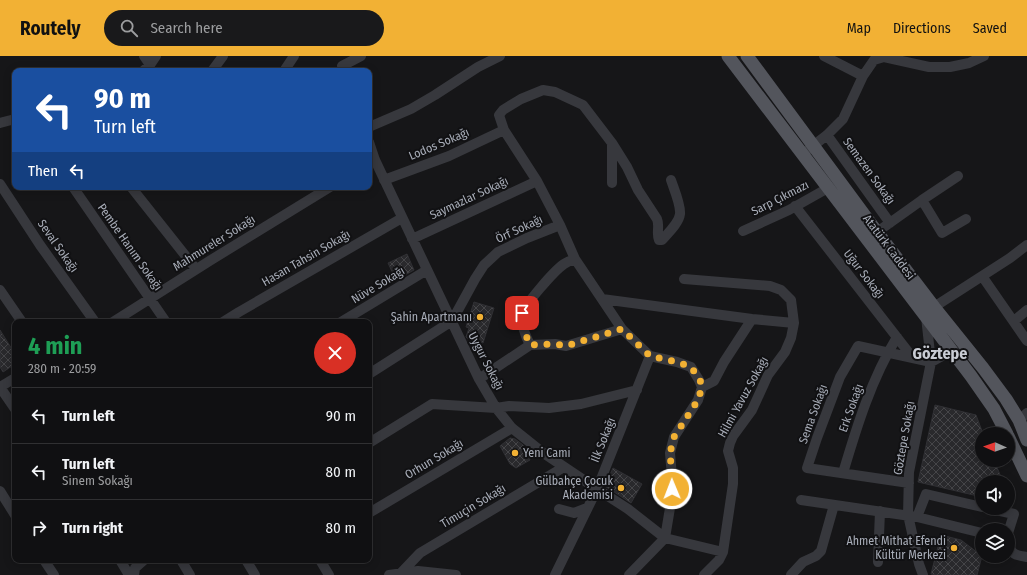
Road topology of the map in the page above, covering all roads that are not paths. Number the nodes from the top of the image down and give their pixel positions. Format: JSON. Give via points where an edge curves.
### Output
{"nodes":[{"id":1,"x":144,"y":56,"type":"edge"},
{"id":2,"x":156,"y":56,"type":"edge"},
{"id":3,"x":223,"y":56,"type":"edge"},
{"id":4,"x":294,"y":56,"type":"edge"},
{"id":5,"x":338,"y":56,"type":"edge"},
{"id":6,"x":361,"y":56,"type":"edge"},
{"id":7,"x":500,"y":56,"type":"edge"},
{"id":8,"x":728,"y":56,"type":"edge"},
{"id":9,"x":747,"y":56,"type":"edge"},
{"id":10,"x":824,"y":56,"type":"edge"},
{"id":11,"x":984,"y":56,"type":"edge"},
{"id":12,"x":147,"y":68,"type":"edge"},
{"id":13,"x":214,"y":68,"type":"edge"},
{"id":14,"x":286,"y":68,"type":"edge"},
{"id":15,"x":342,"y":68,"type":"edge"},
{"id":16,"x":863,"y":76,"type":"junction"},
{"id":17,"x":12,"y":121,"type":"edge"},
{"id":18,"x":0,"y":123,"type":"edge"},
{"id":19,"x":372,"y":126,"type":"edge"},
{"id":20,"x":504,"y":130,"type":"junction"},
{"id":21,"x":827,"y":135,"type":"junction"},
{"id":22,"x":612,"y":143,"type":"junction"},
{"id":23,"x":808,"y":150,"type":"junction"},
{"id":24,"x":372,"y":162,"type":"edge"},
{"id":25,"x":958,"y":176,"type":"dead end"},
{"id":26,"x":384,"y":180,"type":"junction"},
{"id":27,"x":671,"y":180,"type":"dead end"},
{"id":28,"x":538,"y":181,"type":"junction"},
{"id":29,"x":612,"y":183,"type":"dead end"},
{"id":30,"x":0,"y":184,"type":"edge"},
{"id":31,"x":828,"y":188,"type":"junction"},
{"id":32,"x":75,"y":190,"type":"edge"},
{"id":33,"x":133,"y":190,"type":"edge"},
{"id":34,"x":325,"y":190,"type":"edge"},
{"id":35,"x":922,"y":200,"type":"junction"},
{"id":36,"x":795,"y":206,"type":"junction"},
{"id":37,"x":402,"y":218,"type":"junction"},
{"id":38,"x":966,"y":219,"type":"dead end"},
{"id":39,"x":890,"y":223,"type":"junction"},
{"id":40,"x":560,"y":225,"type":"junction"},
{"id":41,"x":743,"y":231,"type":"dead end"},
{"id":42,"x":877,"y":232,"type":"junction"},
{"id":43,"x":412,"y":239,"type":"junction"},
{"id":44,"x":1027,"y":245,"type":"edge"},
{"id":45,"x":575,"y":259,"type":"junction"},
{"id":46,"x":196,"y":269,"type":"junction"},
{"id":47,"x":427,"y":270,"type":"junction"},
{"id":48,"x":982,"y":276,"type":"junction"},
{"id":49,"x":684,"y":279,"type":"dead end"},
{"id":50,"x":0,"y":290,"type":"edge"},
{"id":51,"x":150,"y":299,"type":"junction"},
{"id":52,"x":602,"y":299,"type":"junction"},
{"id":53,"x":934,"y":307,"type":"junction"},
{"id":54,"x":1027,"y":310,"type":"edge"},
{"id":55,"x":926,"y":317,"type":"junction"},
{"id":56,"x":20,"y":319,"type":"edge"},
{"id":57,"x":93,"y":319,"type":"edge"},
{"id":58,"x":118,"y":319,"type":"edge"},
{"id":59,"x":164,"y":319,"type":"edge"},
{"id":60,"x":228,"y":319,"type":"edge"},
{"id":61,"x":346,"y":319,"type":"edge"},
{"id":62,"x":752,"y":319,"type":"junction"},
{"id":63,"x":452,"y":321,"type":"junction"},
{"id":64,"x":1014,"y":321,"type":"junction"},
{"id":65,"x":794,"y":323,"type":"junction"},
{"id":66,"x":622,"y":329,"type":"junction"},
{"id":67,"x":897,"y":337,"type":"junction"},
{"id":68,"x":1027,"y":340,"type":"edge"},
{"id":69,"x":530,"y":345,"type":"junction"},
{"id":70,"x":951,"y":351,"type":"junction"},
{"id":71,"x":888,"y":353,"type":"junction"},
{"id":72,"x":650,"y":356,"type":"junction"},
{"id":73,"x":913,"y":358,"type":"junction"},
{"id":74,"x":931,"y":362,"type":"junction"},
{"id":75,"x":372,"y":372,"type":"edge"},
{"id":76,"x":479,"y":379,"type":"junction"},
{"id":77,"x":12,"y":380,"type":"edge"},
{"id":78,"x":0,"y":387,"type":"edge"},
{"id":79,"x":702,"y":387,"type":"junction"},
{"id":80,"x":636,"y":390,"type":"junction"},
{"id":81,"x":12,"y":405,"type":"edge"},
{"id":82,"x":496,"y":408,"type":"junction"},
{"id":83,"x":1023,"y":416,"type":"edge"},
{"id":84,"x":1003,"y":427,"type":"edge"},
{"id":85,"x":512,"y":428,"type":"junction"},
{"id":86,"x":1027,"y":440,"type":"edge"},
{"id":87,"x":372,"y":441,"type":"edge"},
{"id":88,"x":1015,"y":451,"type":"edge"},
{"id":89,"x":564,"y":467,"type":"junction"},
{"id":90,"x":843,"y":473,"type":"junction"},
{"id":91,"x":1027,"y":476,"type":"edge"},
{"id":92,"x":909,"y":483,"type":"junction"},
{"id":93,"x":597,"y":489,"type":"junction"},
{"id":94,"x":0,"y":492,"type":"edge"},
{"id":95,"x":801,"y":500,"type":"dead end"},
{"id":96,"x":834,"y":505,"type":"junction"},
{"id":97,"x":975,"y":505,"type":"edge"},
{"id":98,"x":587,"y":508,"type":"junction"},
{"id":99,"x":559,"y":509,"type":"dead end"},
{"id":100,"x":12,"y":510,"type":"edge"},
{"id":101,"x":372,"y":511,"type":"edge"},
{"id":102,"x":880,"y":511,"type":"junction"},
{"id":103,"x":912,"y":516,"type":"junction"},
{"id":104,"x":975,"y":530,"type":"edge"},
{"id":105,"x":665,"y":538,"type":"junction"},
{"id":106,"x":723,"y":552,"type":"junction"},
{"id":107,"x":1015,"y":555,"type":"edge"},
{"id":108,"x":1027,"y":557,"type":"edge"},
{"id":109,"x":878,"y":562,"type":"dead end"},
{"id":110,"x":46,"y":563,"type":"edge"},
{"id":111,"x":122,"y":563,"type":"edge"},
{"id":112,"x":141,"y":563,"type":"edge"},
{"id":113,"x":183,"y":563,"type":"edge"},
{"id":114,"x":248,"y":563,"type":"edge"},
{"id":115,"x":322,"y":563,"type":"edge"},
{"id":116,"x":419,"y":573,"type":"edge"},
{"id":117,"x":400,"y":574,"type":"junction"},
{"id":118,"x":54,"y":575,"type":"edge"},
{"id":119,"x":129,"y":575,"type":"edge"},
{"id":120,"x":134,"y":575,"type":"edge"},
{"id":121,"x":190,"y":575,"type":"edge"},
{"id":122,"x":255,"y":575,"type":"edge"},
{"id":123,"x":329,"y":575,"type":"edge"},
{"id":124,"x":389,"y":575,"type":"edge"},
{"id":125,"x":456,"y":575,"type":"edge"},
{"id":126,"x":555,"y":575,"type":"edge"},
{"id":127,"x":629,"y":575,"type":"edge"},
{"id":128,"x":704,"y":575,"type":"edge"},
{"id":129,"x":791,"y":575,"type":"edge"},
{"id":130,"x":923,"y":575,"type":"edge"}],
"edges":[{"from":1,"to":12,"type":"street"},
{"from":2,"to":12,"type":"street"},
{"from":3,"to":13,"type":"street"},
{"from":4,"to":14,"type":"street"},
{"from":5,"to":15,"type":"street"},
{"from":6,"to":15,"type":"street"},
{"from":7,"to":19,"type":"street","via":[[478,66],[411,109]]},
{"from":8,"to":23,"type":"main road","name":"Atatürk Caddesi"},
{"from":9,"to":23,"type":"main road","name":"Atatürk Caddesi"},
{"from":10,"to":16,"type":"street"},
{"from":11,"to":16,"type":"street","via":[[950,68],[929,68],[884,57],[874,60]]},
{"from":16,"to":21,"type":"street","via":[[843,119]]},
{"from":17,"to":18,"type":"street"},
{"from":20,"to":22,"type":"street","via":[[499,115],[503,110],[543,90],[555,92],[584,105]]},
{"from":20,"to":26,"type":"street","name":"Lodos Sokağı","via":[[448,156]]},
{"from":20,"to":28,"type":"street"},
{"from":21,"to":23,"type":"street"},
{"from":21,"to":39,"type":"street","name":"Semazen Sokağı"},
{"from":22,"to":27,"type":"street","via":[[657,219],[659,240],[662,240],[676,224],[680,214]]},
{"from":22,"to":29,"type":"street"},
{"from":23,"to":31,"type":"main road","name":"Atatürk Caddesi"},
{"from":23,"to":42,"type":"main road","name":"Atatürk Caddesi"},
{"from":24,"to":26,"type":"street","name":"Uygur Sokağı"},
{"from":25,"to":35,"type":"street"},
{"from":26,"to":37,"type":"street","name":"Uygur Sokağı"},
{"from":28,"to":40,"type":"street"},
{"from":28,"to":43,"type":"street","name":"Saymazlar Sokağı"},
{"from":30,"to":57,"type":"street","name":"Seval Sokağı"},
{"from":31,"to":36,"type":"street","name":"Sarp Çıkmazı"},
{"from":31,"to":55,"type":"main road","name":"Atatürk Caddesi"},
{"from":32,"to":51,"type":"street","name":"Pembe Hanım Sokağı"},
{"from":33,"to":46,"type":"street"},
{"from":34,"to":46,"type":"street","name":"Mahmureler Sokağı"},
{"from":35,"to":38,"type":"street","via":[[942,233]]},
{"from":35,"to":39,"type":"street"},
{"from":36,"to":41,"type":"street","name":"Sarp Çıkmazı"},
{"from":36,"to":67,"type":"street","name":"Uğur Sokağı"},
{"from":37,"to":43,"type":"street","name":"Uygur Sokağı"},
{"from":37,"to":60,"type":"street","name":"Hasan Tahsin Sokağı"},
{"from":39,"to":42,"type":"street"},
{"from":40,"to":45,"type":"street"},
{"from":40,"to":63,"type":"street","name":"Örf Sokağı","via":[[498,252],[474,279]]},
{"from":42,"to":53,"type":"main road","name":"Atatürk Caddesi"},
{"from":43,"to":47,"type":"street","name":"Uygur Sokağı"},
{"from":44,"to":48,"type":"street"},
{"from":45,"to":52,"type":"street"},
{"from":45,"to":69,"type":"street","via":[[556,271],[526,305],[522,313],[523,328]]},
{"from":46,"to":51,"type":"street","name":"Mahmureler Sokağı"},
{"from":47,"to":61,"type":"street","name":"Nüve Sokağı"},
{"from":47,"to":63,"type":"street","name":"Uygur Sokağı"},
{"from":48,"to":53,"type":"street"},
{"from":48,"to":64,"type":"street"},
{"from":49,"to":65,"type":"street","name":"Hilmi Yavuz Sokağı","via":[[770,286],[781,290],[791,300]]},
{"from":50,"to":56,"type":"street"},
{"from":51,"to":58,"type":"street","name":"Mahmureler Sokağı"},
{"from":51,"to":59,"type":"street","name":"Pembe Hanım Sokağı"},
{"from":52,"to":62,"type":"street"},
{"from":52,"to":66,"type":"street"},
{"from":53,"to":55,"type":"street"},
{"from":53,"to":83,"type":"main road","name":"Atatürk Caddesi","via":[[1006,399]]},
{"from":54,"to":64,"type":"street"},
{"from":55,"to":70,"type":"main road","name":"Atatürk Caddesi"},
{"from":55,"to":74,"type":"street","name":"Göztepe Sokağı"},
{"from":62,"to":65,"type":"street"},
{"from":62,"to":79,"type":"street","via":[[714,381]]},
{"from":63,"to":75,"type":"street"},
{"from":63,"to":76,"type":"street","name":"Uygur Sokağı"},
{"from":64,"to":68,"type":"street"},
{"from":65,"to":106,"type":"street","name":"Hilmi Yavuz Sokağı","via":[[785,352],[768,375],[752,410],[730,443],[728,451],[733,468],[733,484]]},
{"from":66,"to":69,"type":"street","via":[[566,346]]},
{"from":66,"to":72,"type":"street"},
{"from":67,"to":71,"type":"street","name":"Erk Sokağı"},
{"from":67,"to":73,"type":"street","name":"Uğur Sokağı"},
{"from":69,"to":76,"type":"street"},
{"from":70,"to":74,"type":"street"},
{"from":70,"to":84,"type":"main road","name":"Atatürk Caddesi","via":[[994,409]]},
{"from":71,"to":73,"type":"street","name":"Sema Sokağı"},
{"from":71,"to":90,"type":"street","name":"Erk Sokağı","via":[[867,397]]},
{"from":71,"to":90,"type":"street","name":"Sema Sokağı","via":[[858,346],[840,378],[817,438],[807,468]]},
{"from":72,"to":79,"type":"street","via":[[691,367]]},
{"from":72,"to":80,"type":"street","name":"İlk Sokağı"},
{"from":73,"to":74,"type":"street","name":"Sema Sokağı"},
{"from":74,"to":92,"type":"street","name":"Göztepe Sokağı"},
{"from":76,"to":82,"type":"street","name":"Uygur Sokağı"},
{"from":77,"to":78,"type":"street"},
{"from":78,"to":81,"type":"street"},
{"from":79,"to":105,"type":"street","via":[[698,400],[674,437],[670,453],[672,502]]},
{"from":80,"to":82,"type":"street","via":[[581,404],[549,408]]},
{"from":80,"to":93,"type":"street","name":"İlk Sokağı"},
{"from":82,"to":85,"type":"street","name":"Uygur Sokağı"},
{"from":82,"to":87,"type":"street","via":[[432,404]]},
{"from":83,"to":86,"type":"main road","name":"Atatürk Caddesi"},
{"from":85,"to":89,"type":"street","name":"Uygur Sokağı"},
{"from":85,"to":101,"type":"street","name":"Orhun Sokağı"},
{"from":88,"to":91,"type":"main road","name":"Atatürk Caddesi"},
{"from":89,"to":93,"type":"street","name":"Uygur Sokağı"},
{"from":89,"to":117,"type":"street","name":"Timuçin Sokağı","via":[[420,553]]},
{"from":90,"to":92,"type":"street","name":"Sema Sokağı"},
{"from":92,"to":103,"type":"street","name":"Göztepe Sokağı"},
{"from":93,"to":98,"type":"street","name":"İlk Sokağı"},
{"from":93,"to":105,"type":"street","name":"Uygur Sokağı"},
{"from":94,"to":100,"type":"street"},
{"from":95,"to":96,"type":"street"},
{"from":96,"to":102,"type":"street"},
{"from":96,"to":129,"type":"street","via":[[821,551],[803,562]]},
{"from":97,"to":103,"type":"street","via":[[926,494]]},
{"from":98,"to":99,"type":"street","via":[[574,513]]},
{"from":98,"to":126,"type":"street","name":"İlk Sokağı"},
{"from":102,"to":103,"type":"street"},
{"from":102,"to":109,"type":"street"},
{"from":103,"to":104,"type":"street"},
{"from":103,"to":130,"type":"street","name":"Göztepe Sokağı"},
{"from":105,"to":106,"type":"street"},
{"from":105,"to":127,"type":"street"},
{"from":106,"to":128,"type":"street","name":"Hilmi Yavuz Sokağı","via":[[719,560]]},
{"from":107,"to":108,"type":"street"},
{"from":110,"to":118,"type":"street"},
{"from":111,"to":119,"type":"street"},
{"from":112,"to":120,"type":"street","via":[[135,568]]},
{"from":113,"to":121,"type":"street"},
{"from":114,"to":122,"type":"street"},
{"from":115,"to":123,"type":"street"},
{"from":116,"to":117,"type":"street"},
{"from":116,"to":125,"type":"street"},
{"from":117,"to":124,"type":"street"}]}
